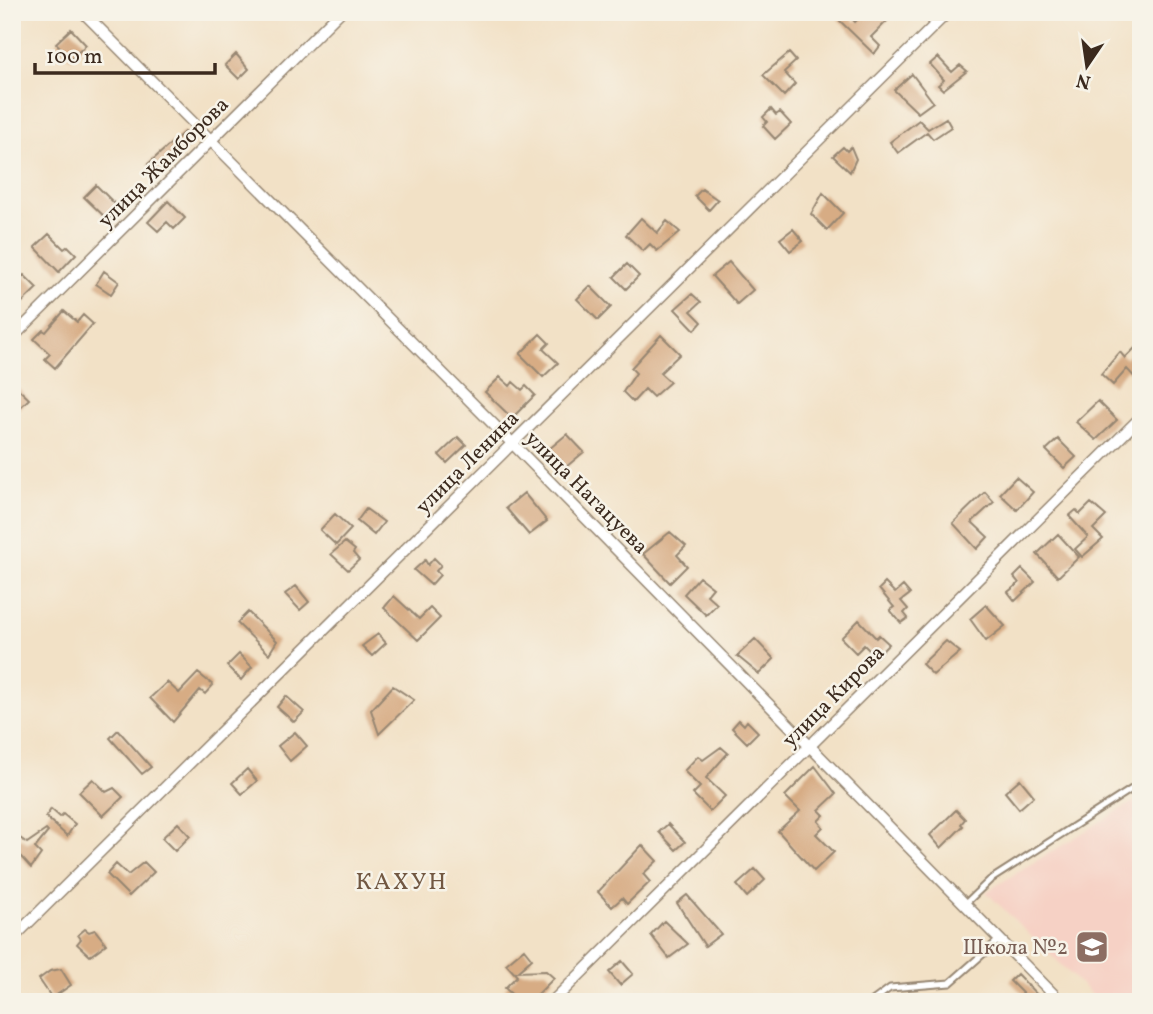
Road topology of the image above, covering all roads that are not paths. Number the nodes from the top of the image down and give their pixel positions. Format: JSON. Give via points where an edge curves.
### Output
{"nodes":[{"id":1,"x":83,"y":12,"type":"edge"},
{"id":2,"x":340,"y":12,"type":"edge"},
{"id":3,"x":948,"y":12,"type":"edge"},
{"id":4,"x":212,"y":141,"type":"junction"},
{"id":5,"x":12,"y":338,"type":"edge"},
{"id":6,"x":1141,"y":417,"type":"edge"},
{"id":7,"x":513,"y":444,"type":"junction"},
{"id":8,"x":810,"y":746,"type":"junction"},
{"id":9,"x":1141,"y":783,"type":"edge"},
{"id":10,"x":965,"y":904,"type":"junction"},
{"id":11,"x":12,"y":939,"type":"edge"},
{"id":12,"x":1000,"y":939,"type":"junction"},
{"id":13,"x":552,"y":1002,"type":"edge"},
{"id":14,"x":871,"y":1002,"type":"edge"},
{"id":15,"x":1061,"y":1002,"type":"edge"}],
"edges":[{"from":1,"to":4,"type":"street","name":"улица Нагацуева"},
{"from":2,"to":4,"type":"street","name":"улица Жамборова"},
{"from":3,"to":7,"type":"street","name":"улица Ленина"},
{"from":4,"to":5,"type":"street","name":"улица Жамборова"},
{"from":4,"to":7,"type":"street","name":"улица Нагацуева"},
{"from":6,"to":8,"type":"street","name":"улица Кирова"},
{"from":7,"to":8,"type":"street","name":"улица Нагацуева"},
{"from":7,"to":11,"type":"street","name":"улица Ленина"},
{"from":8,"to":10,"type":"street","name":"улица Нагацуева"},
{"from":8,"to":13,"type":"street","name":"улица Кирова"},
{"from":9,"to":10,"type":"lane","via":[[990,880]]},
{"from":10,"to":12,"type":"street","name":"улица Нагацуева"},
{"from":12,"to":14,"type":"lane","via":[[950,983],[890,988]]},
{"from":12,"to":15,"type":"street","name":"улица Нагацуева"}]}
